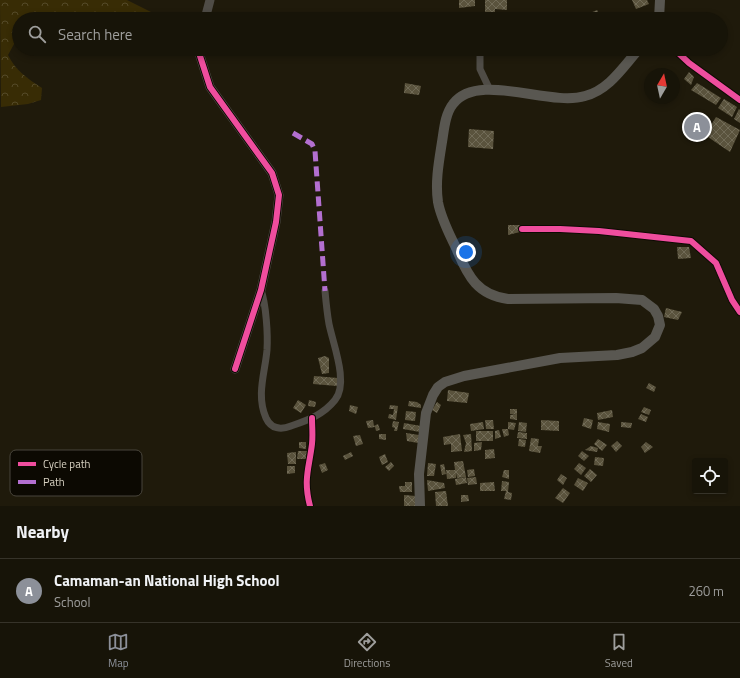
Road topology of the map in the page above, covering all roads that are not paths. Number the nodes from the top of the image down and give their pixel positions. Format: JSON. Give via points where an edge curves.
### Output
{"nodes":[{"id":1,"x":210,"y":0,"type":"edge"},
{"id":2,"x":660,"y":0,"type":"edge"},
{"id":3,"x":207,"y":12,"type":"edge"},
{"id":4,"x":659,"y":12,"type":"edge"},
{"id":5,"x":200,"y":56,"type":"edge"},
{"id":6,"x":480,"y":56,"type":"edge"},
{"id":7,"x":633,"y":56,"type":"edge"},
{"id":8,"x":682,"y":56,"type":"edge"},
{"id":9,"x":490,"y":90,"type":"junction"},
{"id":10,"x":740,"y":100,"type":"edge"},
{"id":11,"x":522,"y":230,"type":"dead end"},
{"id":12,"x":261,"y":290,"type":"junction"},
{"id":13,"x":325,"y":291,"type":"dead end"},
{"id":14,"x":740,"y":312,"type":"edge"},
{"id":15,"x":235,"y":369,"type":"dead end"},
{"id":16,"x":312,"y":418,"type":"junction"},
{"id":17,"x":310,"y":506,"type":"edge"},
{"id":18,"x":420,"y":506,"type":"edge"}],
"edges":[{"from":1,"to":3,"type":"street"},
{"from":2,"to":4,"type":"main road"},
{"from":5,"to":12,"type":"street","via":[[210,87],[266,164],[276,182],[278,208]]},
{"from":6,"to":9,"type":"street","via":[[479,64]]},
{"from":7,"to":9,"type":"main road","via":[[608,83],[583,97]]},
{"from":8,"to":10,"type":"street"},
{"from":9,"to":18,"type":"main road","via":[[463,95],[453,104],[447,115],[437,178],[438,204],[445,225],[458,254],[477,285],[494,297],[508,299],[642,300],[654,309],[660,325],[655,338],[632,352],[554,359],[445,382],[438,388],[426,413],[419,474]]},
{"from":11,"to":14,"type":"street","via":[[560,228],[691,241],[716,263]]},
{"from":12,"to":15,"type":"street"},
{"from":12,"to":16,"type":"street","via":[[265,306],[267,348],[260,394],[267,420],[272,426],[280,429]]},
{"from":13,"to":16,"type":"street","via":[[329,324],[338,361],[340,390],[334,401]]},
{"from":16,"to":17,"type":"street","via":[[312,442],[306,479]]}]}
